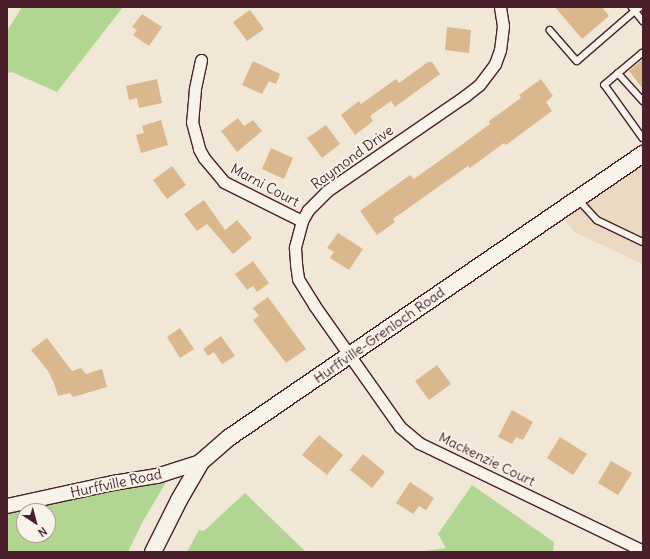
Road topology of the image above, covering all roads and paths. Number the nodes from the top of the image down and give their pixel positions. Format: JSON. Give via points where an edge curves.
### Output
{"nodes":[{"id":1,"x":500,"y":7,"type":"edge"},
{"id":2,"x":641,"y":7,"type":"edge"},
{"id":3,"x":633,"y":9,"type":"edge"},
{"id":4,"x":643,"y":21,"type":"edge"},
{"id":5,"x":550,"y":30,"type":"dead end"},
{"id":6,"x":643,"y":52,"type":"edge"},
{"id":7,"x":201,"y":60,"type":"dead end"},
{"id":8,"x":618,"y":73,"type":"junction"},
{"id":9,"x":643,"y":101,"type":"edge"},
{"id":10,"x":643,"y":138,"type":"edge"},
{"id":11,"x":643,"y":154,"type":"edge"},
{"id":12,"x":578,"y":198,"type":"junction"},
{"id":13,"x":302,"y":221,"type":"junction"},
{"id":14,"x":643,"y":242,"type":"edge"},
{"id":15,"x":350,"y":355,"type":"junction"},
{"id":16,"x":201,"y":462,"type":"junction"},
{"id":17,"x":7,"y":506,"type":"edge"},
{"id":18,"x":643,"y":551,"type":"edge"},
{"id":19,"x":153,"y":552,"type":"edge"}],
"edges":[{"from":1,"to":13,"type":"street","name":"Raymond Drive","via":[[503,26],[500,50],[495,64],[479,85],[327,191],[308,210]]},
{"from":2,"to":3,"type":"lane"},
{"from":3,"to":4,"type":"lane"},
{"from":3,"to":5,"type":"lane","via":[[577,60]]},
{"from":6,"to":8,"type":"lane"},
{"from":7,"to":13,"type":"street","name":"Marni Court","via":[[192,122],[204,158],[224,182]]},
{"from":8,"to":9,"type":"lane"},
{"from":8,"to":10,"type":"lane","via":[[605,85]]},
{"from":11,"to":12,"type":"main road","name":"Hurffville-Grenloch Road"},
{"from":12,"to":14,"type":"lane","via":[[597,220]]},
{"from":12,"to":15,"type":"main road","name":"Hurffville-Grenloch Road"},
{"from":13,"to":15,"type":"street","name":"Raymond Drive","via":[[295,248],[298,279]]},
{"from":15,"to":16,"type":"main road","name":"Hurffville-Grenloch Road","via":[[230,437]]},
{"from":15,"to":18,"type":"street","name":"Mackenzie Court","via":[[400,427],[418,444]]},
{"from":16,"to":17,"type":"street","name":"Hurffville Road","via":[[157,476]]},
{"from":16,"to":19,"type":"main road","name":"Hurffville-Grenloch Road","via":[[178,500]]}]}
